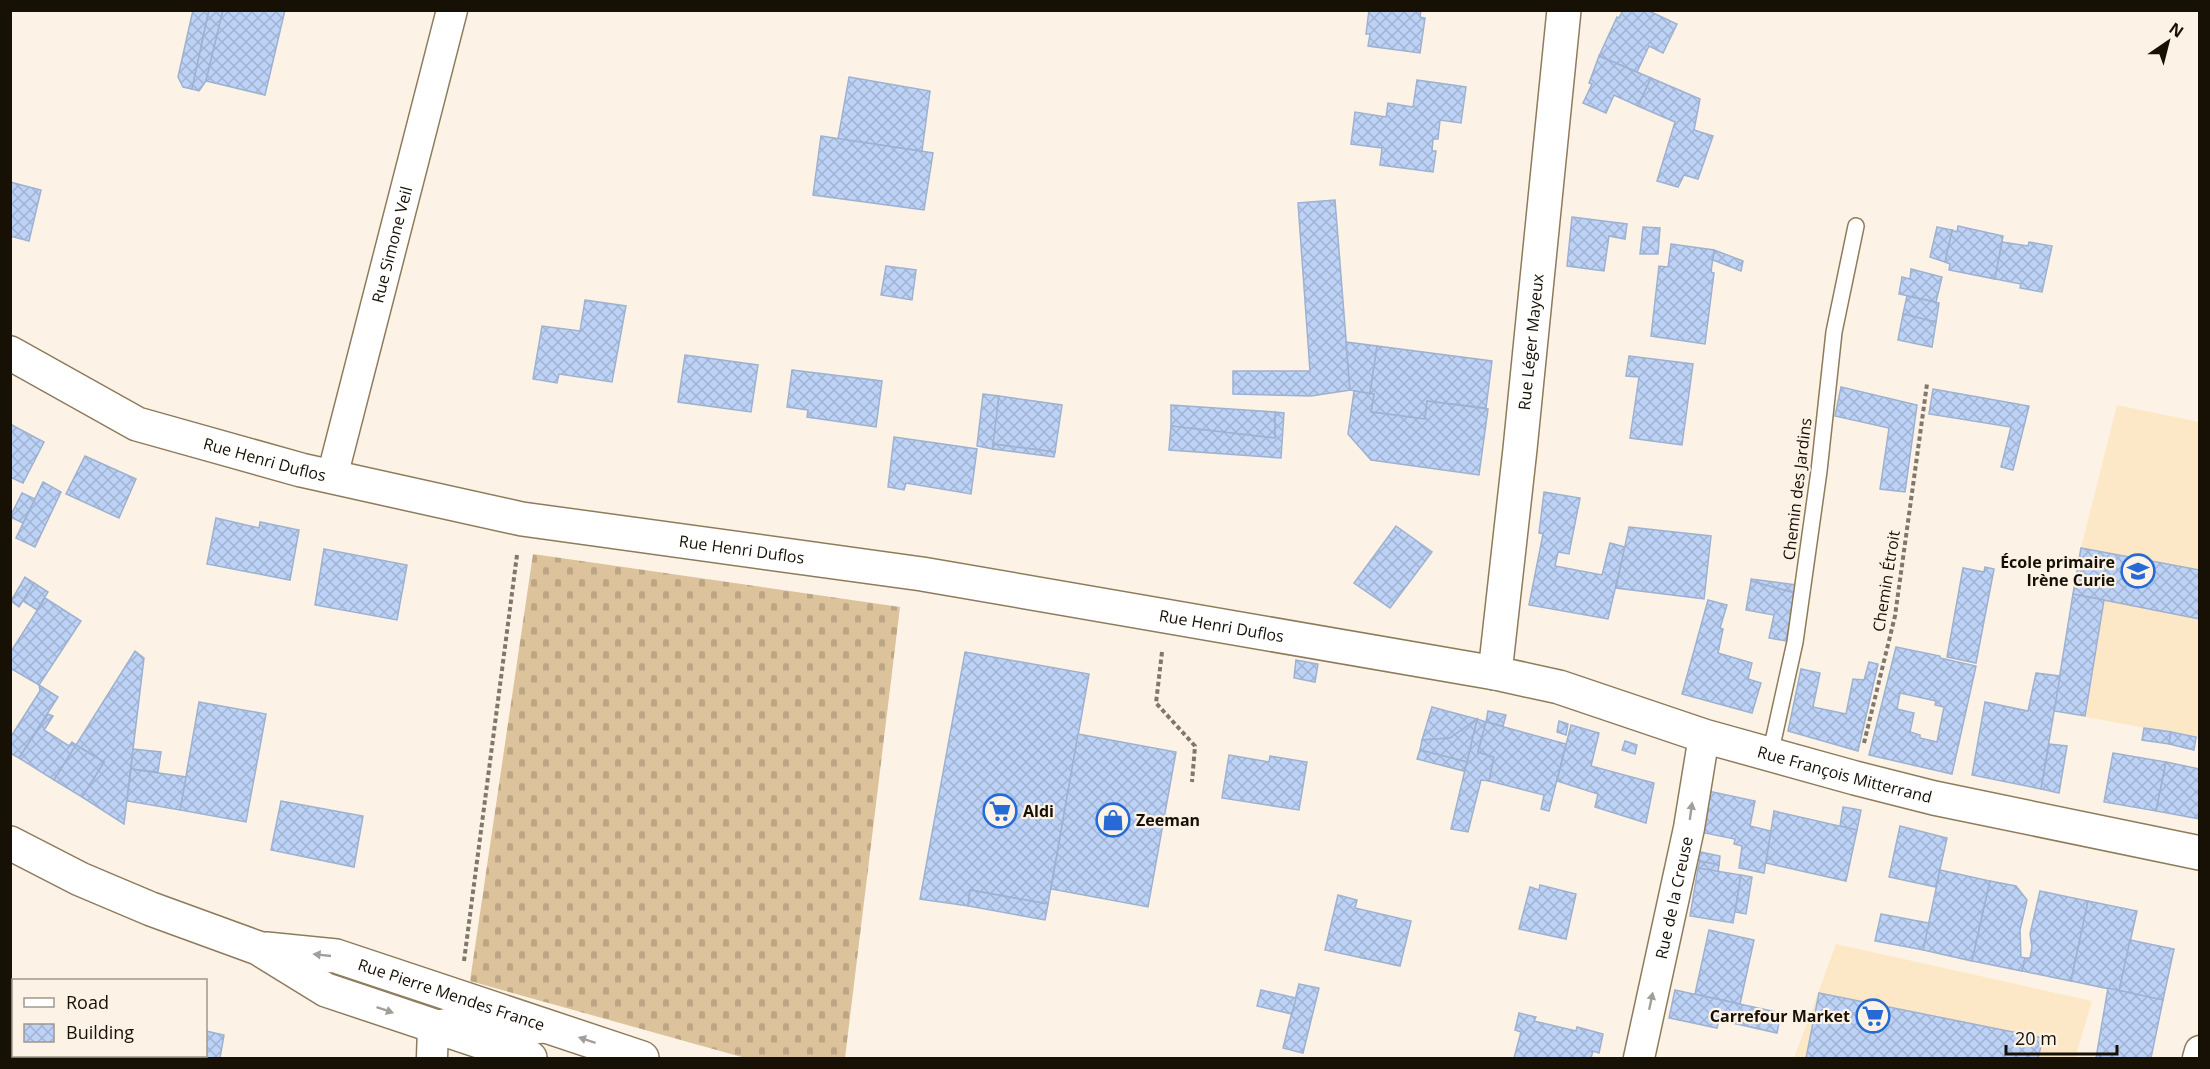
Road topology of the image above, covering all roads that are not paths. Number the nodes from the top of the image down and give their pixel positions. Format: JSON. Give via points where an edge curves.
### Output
{"nodes":[{"id":1,"x":452,"y":10,"type":"edge"},
{"id":2,"x":1564,"y":10,"type":"edge"},
{"id":3,"x":1856,"y":226,"type":"dead end"},
{"id":4,"x":10,"y":353,"type":"edge"},
{"id":5,"x":332,"y":477,"type":"junction"},
{"id":6,"x":1495,"y":673,"type":"junction"},
{"id":7,"x":1704,"y":736,"type":"junction"},
{"id":8,"x":1770,"y":755,"type":"junction"},
{"id":9,"x":10,"y":843,"type":"edge"},
{"id":10,"x":2199,"y":852,"type":"edge"},
{"id":11,"x":258,"y":948,"type":"junction"},
{"id":12,"x":463,"y":1022,"type":"edge"},
{"id":13,"x":432,"y":1043,"type":"edge"},
{"id":14,"x":2199,"y":1052,"type":"edge"},
{"id":15,"x":530,"y":1059,"type":"edge"},
{"id":16,"x":642,"y":1059,"type":"edge"},
{"id":17,"x":1639,"y":1059,"type":"edge"},
{"id":18,"x":2198,"y":1059,"type":"edge"}],
"edges":[{"from":1,"to":5,"type":"street","name":"Rue Simone Veil"},
{"from":2,"to":6,"type":"street","name":"Rue Léger Mayeux"},
{"from":3,"to":8,"type":"lane","name":"Chemin des Jardins","via":[[1834,332],[1795,642]]},
{"from":4,"to":5,"type":"street","name":"Rue Henri Duflos","via":[[137,424]]},
{"from":5,"to":6,"type":"street","name":"Rue Henri Duflos","via":[[522,519],[922,574]]},
{"from":6,"to":7,"type":"street","name":"Rue François Mitterrand","via":[[1559,687]]},
{"from":7,"to":8,"type":"street","name":"Rue François Mitterrand"},
{"from":17,"to":7,"type":"street","name":"Rue de la Creuse","one_way":true,"via":[[1689,828]]},
{"from":8,"to":10,"type":"street","name":"Rue François Mitterrand","via":[[1934,798]]},
{"from":9,"to":11,"type":"street","name":"Rue Pierre Mendes France","via":[[80,879]]},
{"from":12,"to":11,"type":"street","name":"Rue Pierre Mendes France","one_way":true,"via":[[336,956]]},
{"from":11,"to":13,"type":"street","name":"Rue Pierre Mendes France","one_way":true,"via":[[326,990]]},
{"from":12,"to":13,"type":"street","name":"Rue Pierre Mendes France"},
{"from":12,"to":15,"type":"street","name":"Rue Pierre Mendes France"},
{"from":16,"to":12,"type":"street","name":"Rue Pierre Mendes France","one_way":true,"via":[[546,1027]]},
{"from":14,"to":18,"type":"street"}]}
